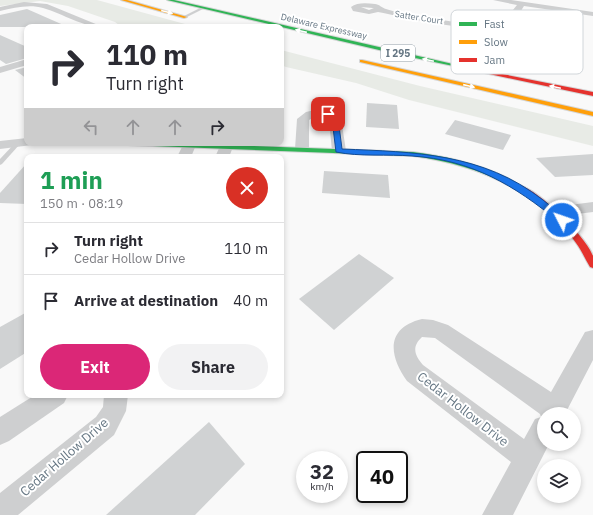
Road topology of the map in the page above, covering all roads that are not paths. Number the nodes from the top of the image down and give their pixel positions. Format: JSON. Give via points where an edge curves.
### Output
{"nodes":[{"id":1,"x":122,"y":0,"type":"edge"},
{"id":2,"x":169,"y":0,"type":"edge"},
{"id":3,"x":496,"y":0,"type":"edge"},
{"id":4,"x":522,"y":4,"type":"junction"},
{"id":5,"x":203,"y":8,"type":"junction"},
{"id":6,"x":0,"y":9,"type":"edge"},
{"id":7,"x":379,"y":10,"type":"dead end"},
{"id":8,"x":517,"y":10,"type":"edge"},
{"id":9,"x":578,"y":10,"type":"edge"},
{"id":10,"x":583,"y":11,"type":"edge"},
{"id":11,"x":593,"y":14,"type":"edge"},
{"id":12,"x":184,"y":17,"type":"junction"},
{"id":13,"x":197,"y":20,"type":"dead end"},
{"id":14,"x":451,"y":22,"type":"edge"},
{"id":15,"x":91,"y":24,"type":"edge"},
{"id":16,"x":272,"y":24,"type":"edge"},
{"id":17,"x":284,"y":27,"type":"edge"},
{"id":18,"x":356,"y":60,"type":"dead end"},
{"id":19,"x":24,"y":63,"type":"edge"},
{"id":20,"x":451,"y":64,"type":"edge"},
{"id":21,"x":0,"y":70,"type":"edge"},
{"id":22,"x":497,"y":74,"type":"edge"},
{"id":23,"x":593,"y":94,"type":"edge"},
{"id":24,"x":593,"y":114,"type":"edge"},
{"id":25,"x":23,"y":143,"type":"edge"},
{"id":26,"x":0,"y":145,"type":"edge"},
{"id":27,"x":149,"y":146,"type":"edge"},
{"id":28,"x":302,"y":149,"type":"junction"},
{"id":29,"x":186,"y":151,"type":"edge"},
{"id":30,"x":339,"y":151,"type":"junction"},
{"id":31,"x":224,"y":152,"type":"edge"},
{"id":32,"x":0,"y":163,"type":"edge"},
{"id":33,"x":593,"y":207,"type":"edge"},
{"id":34,"x":554,"y":212,"type":"junction"},
{"id":35,"x":587,"y":241,"type":"edge"},
{"id":36,"x":593,"y":265,"type":"edge"},
{"id":37,"x":593,"y":339,"type":"edge"},
{"id":38,"x":51,"y":398,"type":"edge"},
{"id":39,"x":116,"y":398,"type":"edge"},
{"id":40,"x":537,"y":407,"type":"edge"},
{"id":41,"x":556,"y":407,"type":"edge"},
{"id":42,"x":0,"y":432,"type":"edge"},
{"id":43,"x":537,"y":441,"type":"edge"},
{"id":44,"x":528,"y":458,"type":"junction"},
{"id":45,"x":0,"y":511,"type":"edge"},
{"id":46,"x":497,"y":515,"type":"edge"}],
"edges":[{"from":1,"to":12,"type":"main road","one_way":true},
{"from":2,"to":5,"type":"main road","name":"Delaware Expressway","number":"I 295"},
{"from":3,"to":4,"type":"street"},
{"from":4,"to":8,"type":"street","name":"Satter Court"},
{"from":4,"to":9,"type":"street"},
{"from":5,"to":12,"type":"lane"},
{"from":16,"to":5,"type":"main road","name":"Delaware Expressway","number":"I 295","one_way":true},
{"from":6,"to":15,"type":"street","via":[[24,4],[39,5]]},
{"from":7,"to":14,"type":"street","name":"Satter Court"},
{"from":10,"to":11,"type":"street"},
{"from":12,"to":13,"type":"main road"},
{"from":20,"to":17,"type":"main road","name":"Delaware Expressway","number":"I 295","one_way":true},
{"from":18,"to":24,"type":"main road","number":"I 295","one_way":true},
{"from":19,"to":21,"type":"street"},
{"from":23,"to":22,"type":"main road","name":"Delaware Expressway","number":"I 295","one_way":true},
{"from":25,"to":26,"type":"street"},
{"from":25,"to":32,"type":"lane"},
{"from":27,"to":29,"type":"main road"},
{"from":28,"to":30,"type":"main road"},
{"from":28,"to":30,"type":"street","via":[[303,119],[311,114],[323,113],[335,118]]},
{"from":28,"to":31,"type":"main road"},
{"from":29,"to":31,"type":"main road"},
{"from":30,"to":34,"type":"main road","via":[[413,154],[457,161],[505,180]]},
{"from":33,"to":34,"type":"street"},
{"from":34,"to":35,"type":"main road"},
{"from":35,"to":36,"type":"main road"},
{"from":37,"to":41,"type":"street"},
{"from":38,"to":42,"type":"street"},
{"from":39,"to":45,"type":"street","name":"Cedar Hollow Drive","via":[[111,418],[105,426]]},
{"from":40,"to":44,"type":"street","name":"Cedar Hollow Drive","via":[[441,331],[420,329],[411,333],[404,344],[405,358],[415,373]]},
{"from":43,"to":44,"type":"street"},
{"from":44,"to":46,"type":"street"}]}
